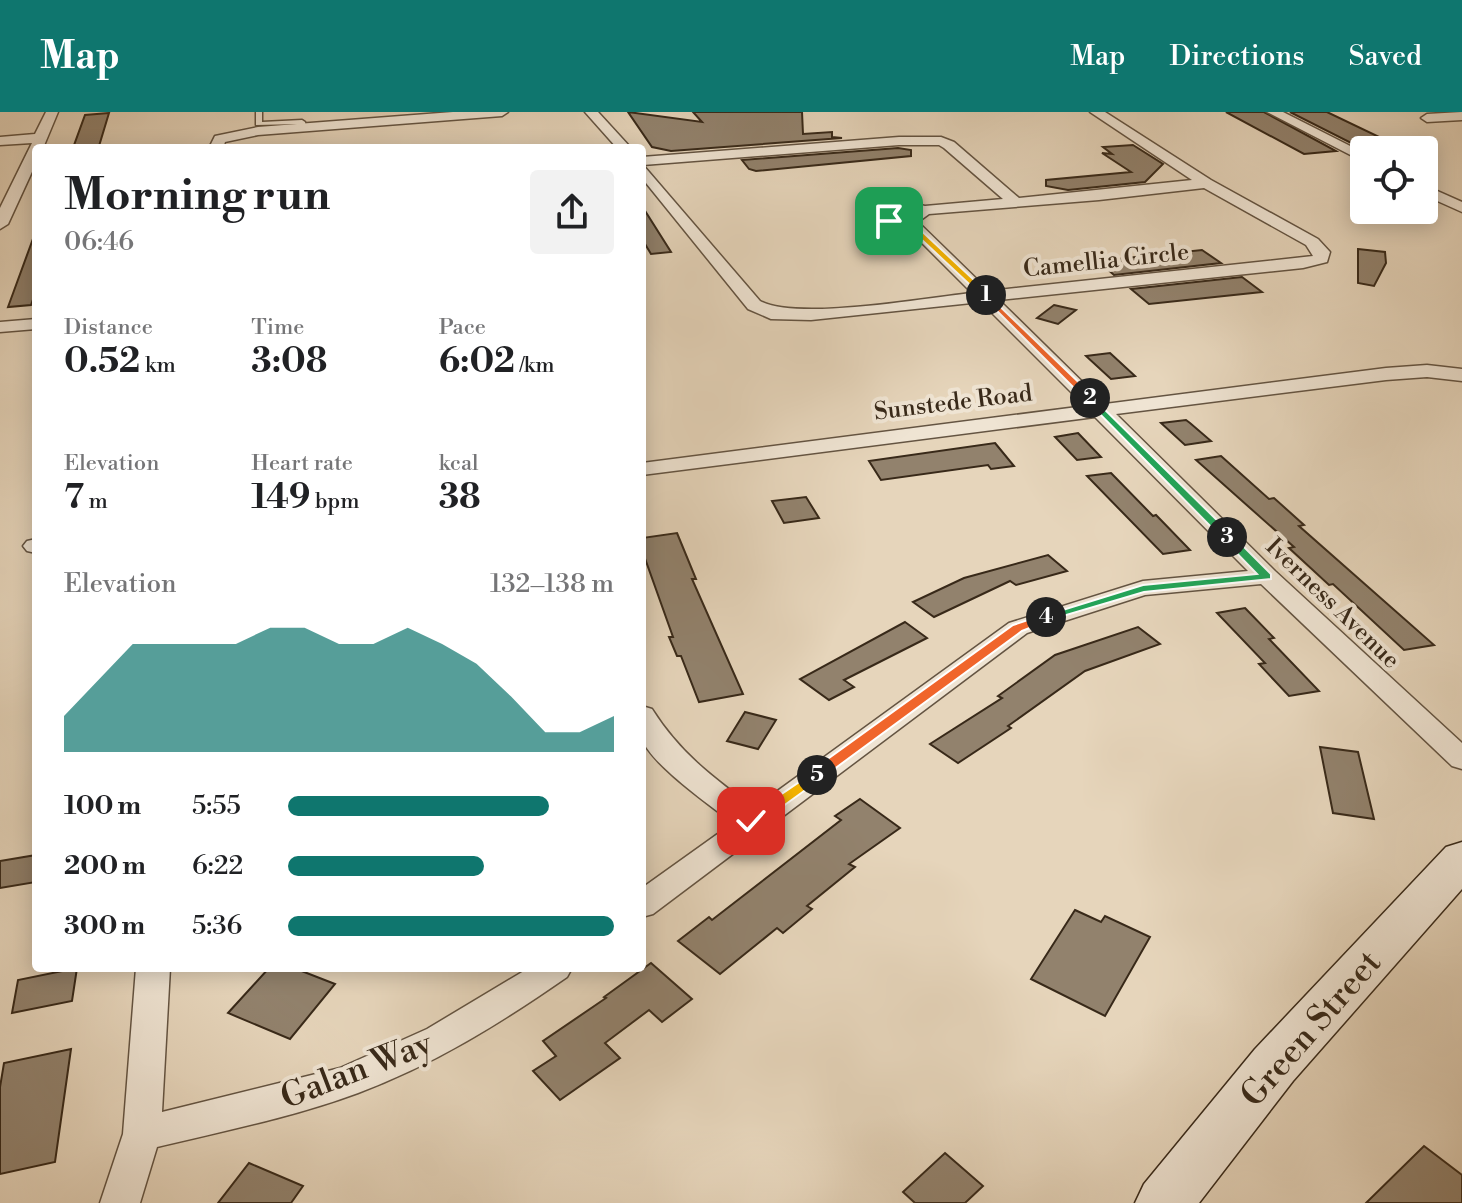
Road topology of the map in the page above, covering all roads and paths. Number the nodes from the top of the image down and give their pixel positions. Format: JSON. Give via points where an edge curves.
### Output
{"nodes":[{"id":1,"x":52,"y":112,"type":"edge"},
{"id":2,"x":259,"y":112,"type":"edge"},
{"id":3,"x":502,"y":112,"type":"edge"},
{"id":4,"x":591,"y":112,"type":"edge"},
{"id":5,"x":1096,"y":112,"type":"edge"},
{"id":6,"x":1273,"y":112,"type":"edge"},
{"id":7,"x":410,"y":115,"type":"edge"},
{"id":8,"x":1462,"y":116,"type":"edge"},
{"id":9,"x":1427,"y":118,"type":"dead end"},
{"id":10,"x":303,"y":127,"type":"junction"},
{"id":11,"x":0,"y":141,"type":"edge"},
{"id":12,"x":32,"y":144,"type":"edge"},
{"id":13,"x":38,"y":144,"type":"edge"},
{"id":14,"x":218,"y":144,"type":"edge"},
{"id":15,"x":620,"y":144,"type":"edge"},
{"id":16,"x":1350,"y":151,"type":"edge"},
{"id":17,"x":32,"y":157,"type":"edge"},
{"id":18,"x":646,"y":161,"type":"edge"},
{"id":19,"x":646,"y":174,"type":"edge"},
{"id":20,"x":1206,"y":183,"type":"junction"},
{"id":21,"x":1438,"y":196,"type":"edge"},
{"id":22,"x":1014,"y":201,"type":"junction"},
{"id":23,"x":1462,"y":208,"type":"edge"},
{"id":24,"x":0,"y":224,"type":"edge"},
{"id":25,"x":987,"y":297,"type":"junction"},
{"id":26,"x":32,"y":324,"type":"edge"},
{"id":27,"x":0,"y":327,"type":"edge"},
{"id":28,"x":1462,"y":375,"type":"edge"},
{"id":29,"x":1100,"y":409,"type":"junction"},
{"id":30,"x":646,"y":468,"type":"edge"},
{"id":31,"x":1267,"y":576,"type":"junction"},
{"id":32,"x":646,"y":725,"type":"edge"},
{"id":33,"x":1462,"y":759,"type":"edge"},
{"id":34,"x":751,"y":821,"type":"junction"},
{"id":35,"x":1462,"y":859,"type":"edge"},
{"id":36,"x":646,"y":902,"type":"edge"},
{"id":37,"x":153,"y":972,"type":"edge"},
{"id":38,"x":549,"y":972,"type":"edge"},
{"id":39,"x":142,"y":1134,"type":"junction"},
{"id":40,"x":120,"y":1203,"type":"edge"},
{"id":41,"x":1164,"y":1203,"type":"edge"}],
"edges":[{"from":1,"to":13,"type":"street"},
{"from":2,"to":10,"type":"lane","via":[[258,124],[302,122]]},
{"from":3,"to":7,"type":"street"},
{"from":4,"to":15,"type":"street"},
{"from":5,"to":20,"type":"street","name":"Camellia Circle"},
{"from":6,"to":16,"type":"street"},
{"from":7,"to":10,"type":"street"},
{"from":8,"to":9,"type":"street"},
{"from":10,"to":14,"type":"street","via":[[231,134]]},
{"from":11,"to":12,"type":"street"},
{"from":17,"to":24,"type":"street"},
{"from":18,"to":22,"type":"street","via":[[941,141]]},
{"from":19,"to":25,"type":"street","name":"Camellia Circle","via":[[754,305],[771,314],[811,315]]},
{"from":20,"to":22,"type":"street","name":"Iverness Avenue"},
{"from":20,"to":25,"type":"street","name":"Camellia Circle","via":[[1312,242],[1322,252],[1321,259]]},
{"from":21,"to":23,"type":"street"},
{"from":22,"to":25,"type":"street","name":"Iverness Avenue","via":[[917,217]]},
{"from":25,"to":29,"type":"street","name":"Iverness Avenue"},
{"from":26,"to":27,"type":"street"},
{"from":28,"to":29,"type":"street","name":"Sunstede Road","via":[[1386,374]]},
{"from":29,"to":30,"type":"street","name":"Sunstede Road"},
{"from":29,"to":31,"type":"street","name":"Iverness Avenue"},
{"from":31,"to":33,"type":"street","name":"Iverness Avenue"},
{"from":31,"to":34,"type":"street","via":[[1143,588],[1018,628]]},
{"from":32,"to":34,"type":"street","via":[[682,769]]},
{"from":34,"to":36,"type":"street"},
{"from":35,"to":41,"type":"street","name":"Green Street","via":[[1274,1065]]},
{"from":37,"to":39,"type":"street"},
{"from":38,"to":39,"type":"street","name":"Galan Way","via":[[389,1065],[316,1091]]},
{"from":39,"to":40,"type":"street"}]}
